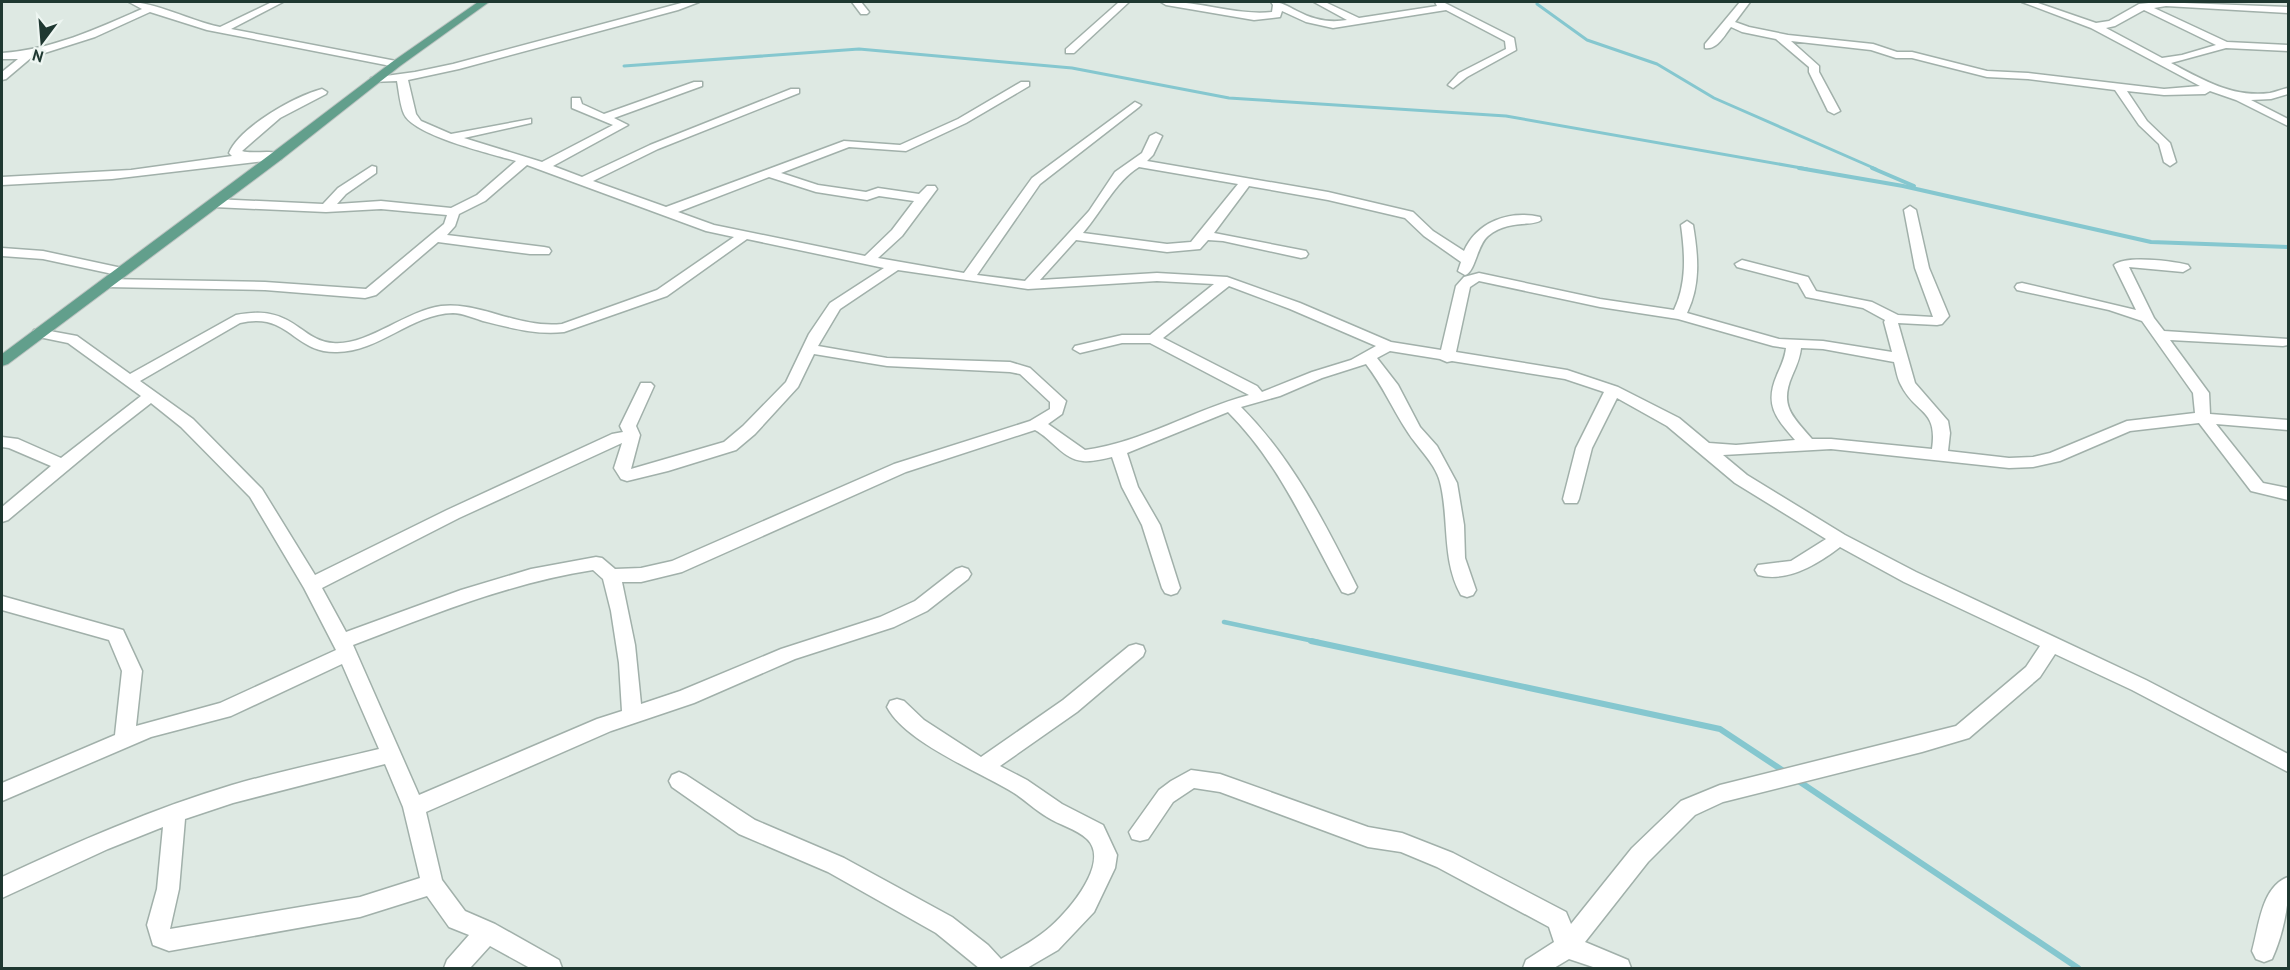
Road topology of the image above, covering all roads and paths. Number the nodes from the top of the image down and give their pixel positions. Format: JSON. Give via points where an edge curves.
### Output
{"nodes":[{"id":1,"x":133,"y":2,"type":"edge"},
{"id":2,"x":279,"y":2,"type":"edge"},
{"id":3,"x":484,"y":2,"type":"edge"},
{"id":4,"x":688,"y":2,"type":"edge"},
{"id":5,"x":694,"y":2,"type":"edge"},
{"id":6,"x":857,"y":2,"type":"edge"},
{"id":7,"x":1124,"y":2,"type":"edge"},
{"id":8,"x":1166,"y":2,"type":"edge"},
{"id":9,"x":1318,"y":2,"type":"edge"},
{"id":10,"x":1436,"y":2,"type":"edge"},
{"id":11,"x":1727,"y":2,"type":"edge"},
{"id":12,"x":2027,"y":2,"type":"edge"},
{"id":13,"x":1276,"y":3,"type":"edge"},
{"id":14,"x":2210,"y":3,"type":"edge"},
{"id":15,"x":1744,"y":4,"type":"edge"},
{"id":16,"x":2138,"y":4,"type":"edge"},
{"id":17,"x":1448,"y":7,"type":"junction"},
{"id":18,"x":151,"y":8,"type":"junction"},
{"id":19,"x":2289,"y":10,"type":"edge"},
{"id":20,"x":864,"y":12,"type":"dead end"},
{"id":21,"x":1358,"y":21,"type":"junction"},
{"id":22,"x":1728,"y":23,"type":"junction"},
{"id":23,"x":2095,"y":26,"type":"junction"},
{"id":24,"x":221,"y":30,"type":"junction"},
{"id":25,"x":1778,"y":35,"type":"junction"},
{"id":26,"x":2225,"y":45,"type":"junction"},
{"id":27,"x":1709,"y":46,"type":"dead end"},
{"id":28,"x":2289,"y":48,"type":"edge"},
{"id":29,"x":1070,"y":51,"type":"dead end"},
{"id":30,"x":28,"y":55,"type":"junction"},
{"id":31,"x":2,"y":56,"type":"edge"},
{"id":32,"x":2160,"y":61,"type":"junction"},
{"id":33,"x":396,"y":64,"type":"junction"},
{"id":34,"x":2,"y":77,"type":"edge"},
{"id":35,"x":402,"y":79,"type":"junction"},
{"id":36,"x":375,"y":80,"type":"junction"},
{"id":37,"x":698,"y":84,"type":"dead end"},
{"id":38,"x":1025,"y":84,"type":"dead end"},
{"id":39,"x":1453,"y":85,"type":"dead end"},
{"id":40,"x":2119,"y":87,"type":"junction"},
{"id":41,"x":2205,"y":88,"type":"junction"},
{"id":42,"x":795,"y":91,"type":"dead end"},
{"id":43,"x":322,"y":92,"type":"dead end"},
{"id":44,"x":2289,"y":92,"type":"edge"},
{"id":45,"x":2237,"y":98,"type":"junction"},
{"id":46,"x":576,"y":100,"type":"dead end"},
{"id":47,"x":1135,"y":105,"type":"dead end"},
{"id":48,"x":1834,"y":111,"type":"dead end"},
{"id":49,"x":606,"y":117,"type":"junction"},
{"id":50,"x":527,"y":122,"type":"dead end"},
{"id":51,"x":2289,"y":123,"type":"edge"},
{"id":52,"x":1156,"y":136,"type":"dead end"},
{"id":53,"x":449,"y":137,"type":"junction"},
{"id":54,"x":246,"y":156,"type":"junction"},
{"id":55,"x":277,"y":156,"type":"junction"},
{"id":56,"x":525,"y":160,"type":"junction"},
{"id":57,"x":2170,"y":162,"type":"dead end"},
{"id":58,"x":1139,"y":163,"type":"junction"},
{"id":59,"x":542,"y":167,"type":"junction"},
{"id":60,"x":372,"y":170,"type":"dead end"},
{"id":61,"x":767,"y":172,"type":"junction"},
{"id":62,"x":2,"y":181,"type":"edge"},
{"id":63,"x":1246,"y":181,"type":"junction"},
{"id":64,"x":580,"y":182,"type":"junction"},
{"id":65,"x":214,"y":203,"type":"junction"},
{"id":66,"x":326,"y":208,"type":"junction"},
{"id":67,"x":1910,"y":210,"type":"dead end"},
{"id":68,"x":453,"y":212,"type":"junction"},
{"id":69,"x":665,"y":212,"type":"junction"},
{"id":70,"x":1535,"y":220,"type":"dead end"},
{"id":71,"x":1687,"y":225,"type":"dead end"},
{"id":72,"x":746,"y":234,"type":"junction"},
{"id":73,"x":1074,"y":236,"type":"junction"},
{"id":74,"x":1206,"y":236,"type":"junction"},
{"id":75,"x":434,"y":238,"type":"junction"},
{"id":76,"x":544,"y":251,"type":"dead end"},
{"id":77,"x":2,"y":252,"type":"edge"},
{"id":78,"x":1301,"y":254,"type":"dead end"},
{"id":79,"x":868,"y":260,"type":"junction"},
{"id":80,"x":1468,"y":261,"type":"junction"},
{"id":81,"x":1742,"y":264,"type":"dead end"},
{"id":82,"x":896,"y":266,"type":"junction"},
{"id":83,"x":2183,"y":268,"type":"dead end"},
{"id":84,"x":122,"y":272,"type":"junction"},
{"id":85,"x":968,"y":278,"type":"junction"},
{"id":86,"x":1227,"y":281,"type":"junction"},
{"id":87,"x":106,"y":283,"type":"junction"},
{"id":88,"x":1028,"y":285,"type":"junction"},
{"id":89,"x":1463,"y":286,"type":"junction"},
{"id":90,"x":2022,"y":287,"type":"dead end"},
{"id":91,"x":1679,"y":315,"type":"junction"},
{"id":92,"x":2147,"y":318,"type":"junction"},
{"id":93,"x":1895,"y":319,"type":"junction"},
{"id":94,"x":39,"y":333,"type":"junction"},
{"id":95,"x":2160,"y":335,"type":"junction"},
{"id":96,"x":1153,"y":339,"type":"junction"},
{"id":97,"x":2283,"y":342,"type":"dead end"},
{"id":98,"x":1794,"y":344,"type":"junction"},
{"id":99,"x":1388,"y":346,"type":"junction"},
{"id":100,"x":811,"y":349,"type":"junction"},
{"id":101,"x":1080,"y":349,"type":"dead end"},
{"id":102,"x":1369,"y":358,"type":"junction"},
{"id":103,"x":1447,"y":358,"type":"junction"},
{"id":104,"x":1900,"y":358,"type":"junction"},
{"id":105,"x":2,"y":361,"type":"edge"},
{"id":106,"x":129,"y":381,"type":"junction"},
{"id":107,"x":646,"y":386,"type":"dead end"},
{"id":108,"x":1613,"y":390,"type":"junction"},
{"id":109,"x":151,"y":396,"type":"junction"},
{"id":110,"x":1258,"y":396,"type":"junction"},
{"id":111,"x":1230,"y":405,"type":"junction"},
{"id":112,"x":2203,"y":418,"type":"junction"},
{"id":113,"x":1036,"y":425,"type":"junction"},
{"id":114,"x":2289,"y":425,"type":"edge"},
{"id":115,"x":632,"y":435,"type":"junction"},
{"id":116,"x":2,"y":442,"type":"edge"},
{"id":117,"x":1806,"y":443,"type":"junction"},
{"id":118,"x":1703,"y":448,"type":"junction"},
{"id":119,"x":1118,"y":451,"type":"junction"},
{"id":120,"x":1939,"y":455,"type":"junction"},
{"id":121,"x":63,"y":465,"type":"junction"},
{"id":122,"x":2289,"y":494,"type":"edge"},
{"id":123,"x":1571,"y":499,"type":"dead end"},
{"id":124,"x":2,"y":516,"type":"edge"},
{"id":125,"x":1839,"y":539,"type":"junction"},
{"id":126,"x":1764,"y":570,"type":"dead end"},
{"id":127,"x":962,"y":574,"type":"dead end"},
{"id":128,"x":611,"y":576,"type":"junction"},
{"id":129,"x":312,"y":585,"type":"junction"},
{"id":130,"x":1348,"y":587,"type":"dead end"},
{"id":131,"x":1172,"y":588,"type":"dead end"},
{"id":132,"x":1467,"y":590,"type":"dead end"},
{"id":133,"x":2,"y":603,"type":"edge"},
{"id":134,"x":2052,"y":643,"type":"junction"},
{"id":135,"x":344,"y":647,"type":"junction"},
{"id":136,"x":1136,"y":651,"type":"dead end"},
{"id":137,"x":897,"y":707,"type":"dead end"},
{"id":138,"x":632,"y":716,"type":"junction"},
{"id":139,"x":124,"y":740,"type":"junction"},
{"id":140,"x":392,"y":754,"type":"junction"},
{"id":141,"x":2289,"y":764,"type":"edge"},
{"id":142,"x":983,"y":767,"type":"junction"},
{"id":143,"x":680,"y":781,"type":"dead end"},
{"id":144,"x":2,"y":792,"type":"edge"},
{"id":145,"x":414,"y":807,"type":"junction"},
{"id":146,"x":175,"y":813,"type":"junction"},
{"id":147,"x":1140,"y":832,"type":"dead end"},
{"id":148,"x":432,"y":884,"type":"junction"},
{"id":149,"x":2289,"y":887,"type":"edge"},
{"id":150,"x":2,"y":888,"type":"edge"},
{"id":151,"x":487,"y":932,"type":"junction"},
{"id":152,"x":1567,"y":947,"type":"junction"},
{"id":153,"x":2264,"y":951,"type":"dead end"},
{"id":154,"x":455,"y":969,"type":"edge"},
{"id":155,"x":551,"y":969,"type":"edge"},
{"id":156,"x":994,"y":969,"type":"edge"},
{"id":157,"x":1007,"y":969,"type":"edge"},
{"id":158,"x":1534,"y":969,"type":"edge"},
{"id":159,"x":1620,"y":969,"type":"edge"}],
"edges":[{"from":1,"to":18,"type":"street"},
{"from":2,"to":24,"type":"street"},
{"from":3,"to":33,"type":"main road"},
{"from":4,"to":5,"type":"street"},
{"from":5,"to":35,"type":"street"},
{"from":6,"to":20,"type":"street"},
{"from":7,"to":29,"type":"street"},
{"from":8,"to":13,"type":"street","via":[[1254,17],[1277,15]]},
{"from":9,"to":21,"type":"street"},
{"from":10,"to":17,"type":"street"},
{"from":11,"to":15,"type":"street"},
{"from":12,"to":23,"type":"street"},
{"from":13,"to":21,"type":"street","via":[[1316,23]]},
{"from":14,"to":16,"type":"street"},
{"from":14,"to":19,"type":"street"},
{"from":15,"to":22,"type":"street"},
{"from":16,"to":23,"type":"street","via":[[2111,24]]},
{"from":16,"to":26,"type":"street"},
{"from":17,"to":21,"type":"street"},
{"from":17,"to":39,"type":"street","via":[[1510,40],[1511,50],[1463,75]]},
{"from":18,"to":24,"type":"street"},
{"from":18,"to":30,"type":"street","via":[[91,35]]},
{"from":22,"to":25,"type":"street"},
{"from":22,"to":27,"type":"street"},
{"from":23,"to":32,"type":"street"},
{"from":24,"to":33,"type":"street"},
{"from":25,"to":40,"type":"street","via":[[1872,47],[1987,74]]},
{"from":25,"to":48,"type":"street","via":[[1814,66]]},
{"from":26,"to":28,"type":"street"},
{"from":26,"to":32,"type":"street"},
{"from":30,"to":31,"type":"street"},
{"from":30,"to":34,"type":"street"},
{"from":32,"to":41,"type":"street"},
{"from":33,"to":36,"type":"main road"},
{"from":35,"to":36,"type":"street"},
{"from":35,"to":53,"type":"street","via":[[410,114],[417,123]]},
{"from":36,"to":55,"type":"main road"},
{"from":37,"to":49,"type":"street"},
{"from":38,"to":61,"type":"street","via":[[962,121],[902,149],[848,143]]},
{"from":40,"to":41,"type":"street","via":[[2164,92]]},
{"from":40,"to":57,"type":"street","via":[[2143,123],[2164,142]]},
{"from":41,"to":45,"type":"street"},
{"from":42,"to":64,"type":"street","via":[[654,147]]},
{"from":43,"to":54,"type":"street","via":[[291,105],[266,122],[237,148],[235,153]]},
{"from":44,"to":45,"type":"street"},
{"from":45,"to":51,"type":"street"},
{"from":46,"to":49,"type":"street","via":[[576,106]]},
{"from":47,"to":85,"type":"street","via":[[1036,181]]},
{"from":49,"to":59,"type":"street","via":[[622,125]]},
{"from":50,"to":53,"type":"street"},
{"from":52,"to":58,"type":"street"},
{"from":53,"to":56,"type":"street"},
{"from":54,"to":55,"type":"street"},
{"from":54,"to":62,"type":"street","via":[[149,172]]},
{"from":55,"to":65,"type":"main road"},
{"from":56,"to":59,"type":"street"},
{"from":56,"to":68,"type":"street","via":[[481,198]]},
{"from":58,"to":63,"type":"street"},
{"from":58,"to":73,"type":"street","via":[[1119,175]]},
{"from":59,"to":64,"type":"street"},
{"from":60,"to":66,"type":"street"},
{"from":61,"to":69,"type":"street"},
{"from":61,"to":79,"type":"street","via":[[816,188],[867,196],[878,192],[926,194],[897,233]]},
{"from":63,"to":74,"type":"street"},
{"from":63,"to":80,"type":"street","via":[[1409,215]]},
{"from":64,"to":69,"type":"street"},
{"from":65,"to":66,"type":"street"},
{"from":65,"to":84,"type":"main road"},
{"from":66,"to":68,"type":"street","via":[[381,205]]},
{"from":67,"to":93,"type":"street","via":[[1922,268],[1942,316],[1937,321]]},
{"from":68,"to":75,"type":"street","via":[[449,226]]},
{"from":69,"to":72,"type":"street","via":[[711,228]]},
{"from":70,"to":80,"type":"street","via":[[1515,218],[1486,231]]},
{"from":71,"to":91,"type":"street","via":[[1692,262],[1688,294]]},
{"from":72,"to":79,"type":"street"},
{"from":72,"to":106,"type":"street","via":[[662,293],[564,328],[546,330],[441,309],[355,345],[327,348],[304,338],[284,321],[247,316]]},
{"from":73,"to":74,"type":"street","via":[[1167,248],[1195,246]]},
{"from":73,"to":88,"type":"street"},
{"from":74,"to":78,"type":"street"},
{"from":75,"to":76,"type":"street"},
{"from":75,"to":87,"type":"street","via":[[365,294],[265,286]]},
{"from":77,"to":84,"type":"street","via":[[43,255]]},
{"from":79,"to":82,"type":"street"},
{"from":80,"to":89,"type":"street"},
{"from":81,"to":93,"type":"street","via":[[1803,280],[1811,294],[1867,305]]},
{"from":82,"to":85,"type":"street"},
{"from":82,"to":100,"type":"street","via":[[835,306]]},
{"from":83,"to":92,"type":"street","via":[[2121,265]]},
{"from":84,"to":87,"type":"main road"},
{"from":85,"to":88,"type":"street"},
{"from":86,"to":88,"type":"street","via":[[1157,277]]},
{"from":86,"to":96,"type":"street"},
{"from":86,"to":99,"type":"street"},
{"from":87,"to":94,"type":"main road"},
{"from":89,"to":91,"type":"street","via":[[1479,277]]},
{"from":89,"to":103,"type":"street"},
{"from":90,"to":92,"type":"street"},
{"from":91,"to":98,"type":"street"},
{"from":92,"to":95,"type":"street"},
{"from":93,"to":104,"type":"street","via":[[1891,321]]},
{"from":94,"to":105,"type":"main road"},
{"from":94,"to":106,"type":"street","via":[[72,339]]},
{"from":95,"to":97,"type":"street"},
{"from":95,"to":112,"type":"street","via":[[2201,393]]},
{"from":96,"to":101,"type":"street","via":[[1122,339]]},
{"from":96,"to":110,"type":"street","via":[[1252,389]]},
{"from":98,"to":104,"type":"street"},
{"from":98,"to":117,"type":"street","via":[[1795,356],[1778,393],[1780,408]]},
{"from":99,"to":102,"type":"street"},
{"from":99,"to":103,"type":"street"},
{"from":100,"to":113,"type":"street","via":[[887,362],[1010,367],[1025,371],[1058,401],[1057,411]]},
{"from":100,"to":115,"type":"street","via":[[793,384],[730,446],[627,476],[622,468]]},
{"from":102,"to":110,"type":"street"},
{"from":102,"to":132,"type":"street","via":[[1449,483],[1456,558]]},
{"from":103,"to":108,"type":"street","via":[[1566,375]]},
{"from":104,"to":120,"type":"street","via":[[1908,384],[1940,421]]},
{"from":106,"to":109,"type":"street"},
{"from":107,"to":115,"type":"street","via":[[628,426]]},
{"from":108,"to":118,"type":"street","via":[[1673,422]]},
{"from":108,"to":123,"type":"street","via":[[1584,448]]},
{"from":109,"to":121,"type":"street"},
{"from":109,"to":129,"type":"street","via":[[187,423],[256,493]]},
{"from":110,"to":111,"type":"street"},
{"from":111,"to":119,"type":"street"},
{"from":111,"to":130,"type":"street","via":[[1253,425],[1278,462]]},
{"from":112,"to":114,"type":"street"},
{"from":112,"to":120,"type":"street","via":[[2127,426],[2033,462]]},
{"from":112,"to":122,"type":"street","via":[[2257,487]]},
{"from":113,"to":119,"type":"street","via":[[1084,456]]},
{"from":113,"to":128,"type":"street","via":[[900,468],[676,567],[641,575]]},
{"from":115,"to":129,"type":"street","via":[[520,482]]},
{"from":116,"to":121,"type":"street"},
{"from":117,"to":118,"type":"street","via":[[1725,452]]},
{"from":117,"to":120,"type":"street"},
{"from":118,"to":125,"type":"street","via":[[1740,479]]},
{"from":119,"to":131,"type":"street","via":[[1130,487],[1151,525]]},
{"from":121,"to":124,"type":"street"},
{"from":125,"to":126,"type":"street","via":[[1794,567]]},
{"from":125,"to":134,"type":"street"},
{"from":127,"to":138,"type":"street","via":[[921,606],[887,622],[788,654]]},
{"from":128,"to":135,"type":"street","via":[[596,563],[573,566],[450,602]]},
{"from":128,"to":138,"type":"street","via":[[626,642]]},
{"from":129,"to":135,"type":"street"},
{"from":133,"to":139,"type":"street","via":[[116,635],[132,671]]},
{"from":134,"to":141,"type":"street"},
{"from":134,"to":152,"type":"street","via":[[2033,672],[1962,732],[1720,794],[1688,808],[1640,855]]},
{"from":135,"to":139,"type":"street","via":[[224,710]]},
{"from":135,"to":140,"type":"street"},
{"from":136,"to":142,"type":"street","via":[[1070,706]]},
{"from":137,"to":142,"type":"street","via":[[917,726]]},
{"from":138,"to":145,"type":"street"},
{"from":139,"to":144,"type":"street"},
{"from":140,"to":145,"type":"street"},
{"from":140,"to":146,"type":"street","via":[[233,794]]},
{"from":142,"to":157,"type":"street","via":[[1095,832],[1106,855],[1086,905],[1050,942]]},
{"from":143,"to":156,"type":"street","via":[[747,827],[836,865],[944,926],[980,953]]},
{"from":145,"to":148,"type":"street"},
{"from":146,"to":148,"type":"street","via":[[168,889],[158,925],[161,938],[169,940],[360,907]]},
{"from":146,"to":150,"type":"street","via":[[100,842]]},
{"from":147,"to":152,"type":"street","via":[[1166,796],[1191,779],[1220,783],[1368,837],[1402,843],[1445,860],[1558,920]]},
{"from":148,"to":151,"type":"street","via":[[457,919]]},
{"from":149,"to":153,"type":"street","via":[[2277,900]]},
{"from":151,"to":154,"type":"street"},
{"from":151,"to":155,"type":"street"},
{"from":152,"to":158,"type":"street"},
{"from":152,"to":159,"type":"street"}]}
